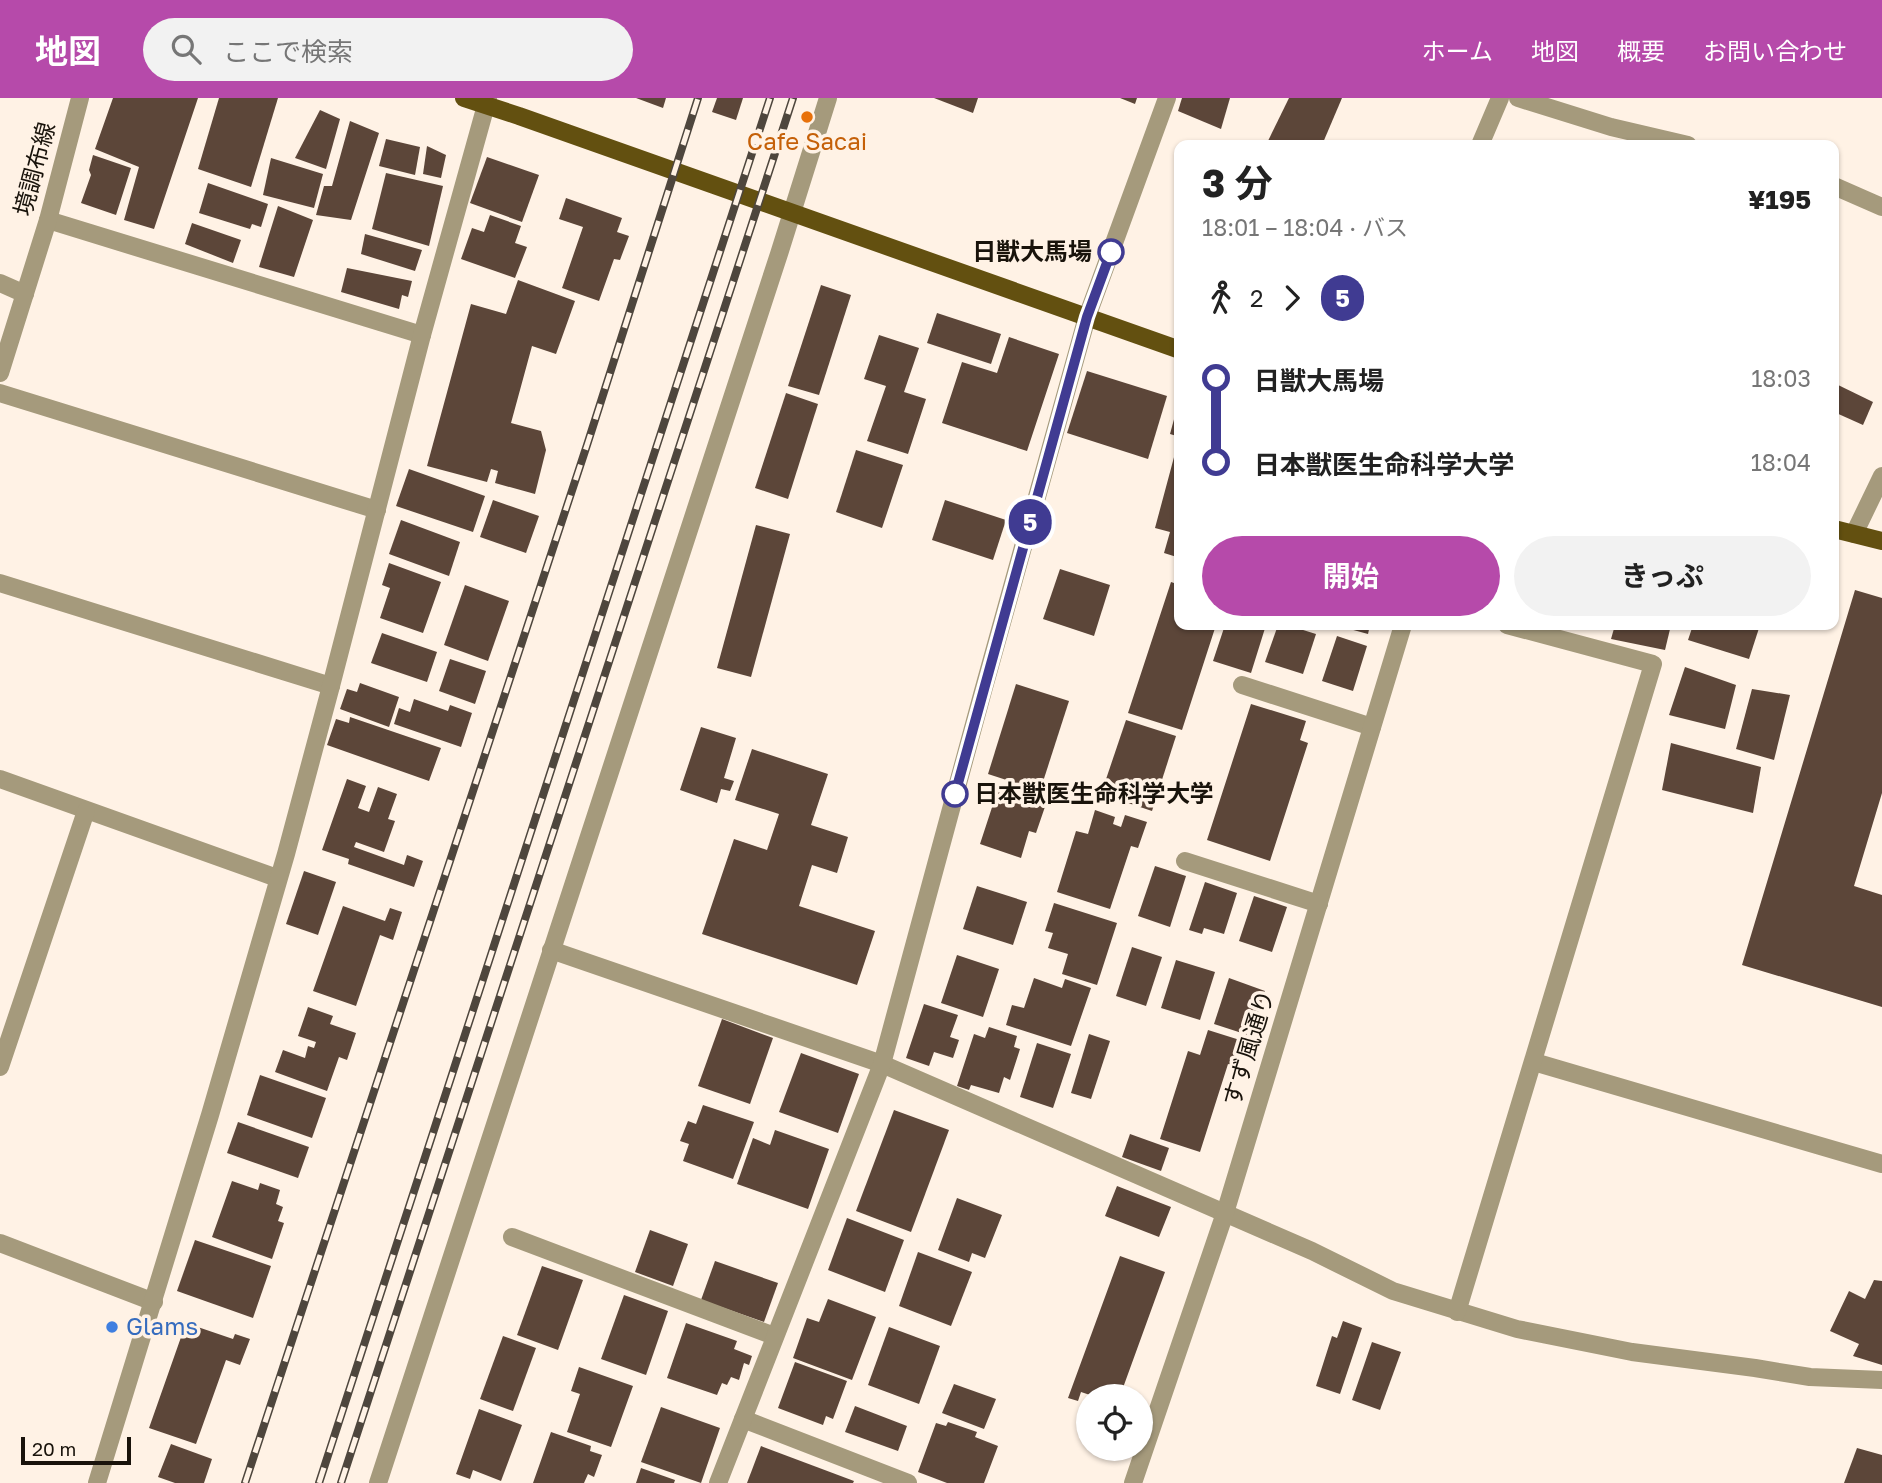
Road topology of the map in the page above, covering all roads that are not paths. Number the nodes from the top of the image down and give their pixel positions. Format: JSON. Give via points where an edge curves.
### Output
{"nodes":[{"id":1,"x":80,"y":98,"type":"edge"},
{"id":2,"x":464,"y":98,"type":"edge"},
{"id":3,"x":828,"y":98,"type":"edge"},
{"id":4,"x":1167,"y":98,"type":"edge"},
{"id":5,"x":1500,"y":98,"type":"edge"},
{"id":6,"x":1518,"y":98,"type":"edge"},
{"id":7,"x":486,"y":102,"type":"edge"},
{"id":8,"x":1482,"y":140,"type":"edge"},
{"id":9,"x":1667,"y":140,"type":"edge"},
{"id":10,"x":1839,"y":188,"type":"edge"},
{"id":11,"x":1882,"y":207,"type":"edge"},
{"id":12,"x":791,"y":213,"type":"junction"},
{"id":13,"x":48,"y":220,"type":"junction"},
{"id":14,"x":0,"y":284,"type":"edge"},
{"id":15,"x":25,"y":294,"type":"junction"},
{"id":16,"x":1087,"y":317,"type":"junction"},
{"id":17,"x":422,"y":335,"type":"junction"},
{"id":18,"x":1174,"y":348,"type":"edge"},
{"id":19,"x":0,"y":373,"type":"edge"},
{"id":20,"x":0,"y":393,"type":"edge"},
{"id":21,"x":1882,"y":476,"type":"edge"},
{"id":22,"x":377,"y":510,"type":"junction"},
{"id":23,"x":1839,"y":530,"type":"edge"},
{"id":24,"x":1854,"y":534,"type":"junction"},
{"id":25,"x":1882,"y":541,"type":"edge"},
{"id":26,"x":0,"y":583,"type":"edge"},
{"id":27,"x":1401,"y":630,"type":"edge"},
{"id":28,"x":1526,"y":630,"type":"edge"},
{"id":29,"x":1242,"y":685,"type":"dead end"},
{"id":30,"x":331,"y":686,"type":"junction"},
{"id":31,"x":1372,"y":727,"type":"junction"},
{"id":32,"x":0,"y":779,"type":"edge"},
{"id":33,"x":86,"y":811,"type":"junction"},
{"id":34,"x":1185,"y":861,"type":"dead end"},
{"id":35,"x":277,"y":878,"type":"junction"},
{"id":36,"x":1319,"y":904,"type":"junction"},
{"id":37,"x":551,"y":950,"type":"junction"},
{"id":38,"x":1534,"y":1062,"type":"junction"},
{"id":39,"x":882,"y":1064,"type":"junction"},
{"id":40,"x":0,"y":1067,"type":"edge"},
{"id":41,"x":1882,"y":1164,"type":"edge"},
{"id":42,"x":1225,"y":1213,"type":"junction"},
{"id":43,"x":512,"y":1237,"type":"dead end"},
{"id":44,"x":0,"y":1243,"type":"edge"},
{"id":45,"x":154,"y":1302,"type":"junction"},
{"id":46,"x":1457,"y":1311,"type":"junction"},
{"id":47,"x":774,"y":1336,"type":"junction"},
{"id":48,"x":1882,"y":1380,"type":"edge"},
{"id":49,"x":743,"y":1419,"type":"junction"},
{"id":50,"x":97,"y":1483,"type":"edge"},
{"id":51,"x":378,"y":1483,"type":"edge"},
{"id":52,"x":718,"y":1483,"type":"edge"},
{"id":53,"x":908,"y":1483,"type":"edge"},
{"id":54,"x":1133,"y":1483,"type":"edge"}],
"edges":[{"from":1,"to":13,"type":"street","name":"境調布線"},
{"from":2,"to":7,"type":"main road"},
{"from":3,"to":12,"type":"street"},
{"from":4,"to":16,"type":"street"},
{"from":5,"to":8,"type":"street"},
{"from":6,"to":9,"type":"street"},
{"from":7,"to":12,"type":"main road"},
{"from":7,"to":17,"type":"street"},
{"from":10,"to":11,"type":"street"},
{"from":12,"to":16,"type":"main road"},
{"from":12,"to":37,"type":"street"},
{"from":13,"to":15,"type":"street","name":"境調布線"},
{"from":13,"to":17,"type":"street"},
{"from":14,"to":15,"type":"street"},
{"from":15,"to":19,"type":"street","name":"境調布線"},
{"from":16,"to":18,"type":"main road"},
{"from":16,"to":39,"type":"street"},
{"from":17,"to":22,"type":"street"},
{"from":20,"to":22,"type":"street"},
{"from":21,"to":24,"type":"street"},
{"from":22,"to":30,"type":"street"},
{"from":23,"to":24,"type":"main road"},
{"from":24,"to":25,"type":"main road"},
{"from":26,"to":30,"type":"street"},
{"from":27,"to":31,"type":"street","name":"すず風通り"},
{"from":28,"to":38,"type":"street","via":[[1653,664]]},
{"from":29,"to":31,"type":"street"},
{"from":30,"to":35,"type":"street"},
{"from":31,"to":36,"type":"street","name":"すず風通り"},
{"from":32,"to":33,"type":"street"},
{"from":33,"to":35,"type":"street"},
{"from":33,"to":40,"type":"street"},
{"from":34,"to":36,"type":"street"},
{"from":35,"to":45,"type":"street"},
{"from":36,"to":42,"type":"street","name":"すず風通り"},
{"from":37,"to":39,"type":"street"},
{"from":37,"to":51,"type":"street"},
{"from":38,"to":41,"type":"street"},
{"from":38,"to":46,"type":"street"},
{"from":39,"to":42,"type":"street"},
{"from":39,"to":47,"type":"street"},
{"from":42,"to":46,"type":"street","via":[[1393,1291]]},
{"from":42,"to":54,"type":"street","name":"すず風通り"},
{"from":43,"to":47,"type":"street"},
{"from":44,"to":45,"type":"street"},
{"from":45,"to":50,"type":"street"},
{"from":46,"to":48,"type":"street","via":[[1517,1329],[1632,1352],[1810,1377]]},
{"from":47,"to":49,"type":"street"},
{"from":49,"to":52,"type":"street"},
{"from":49,"to":53,"type":"street"}]}
